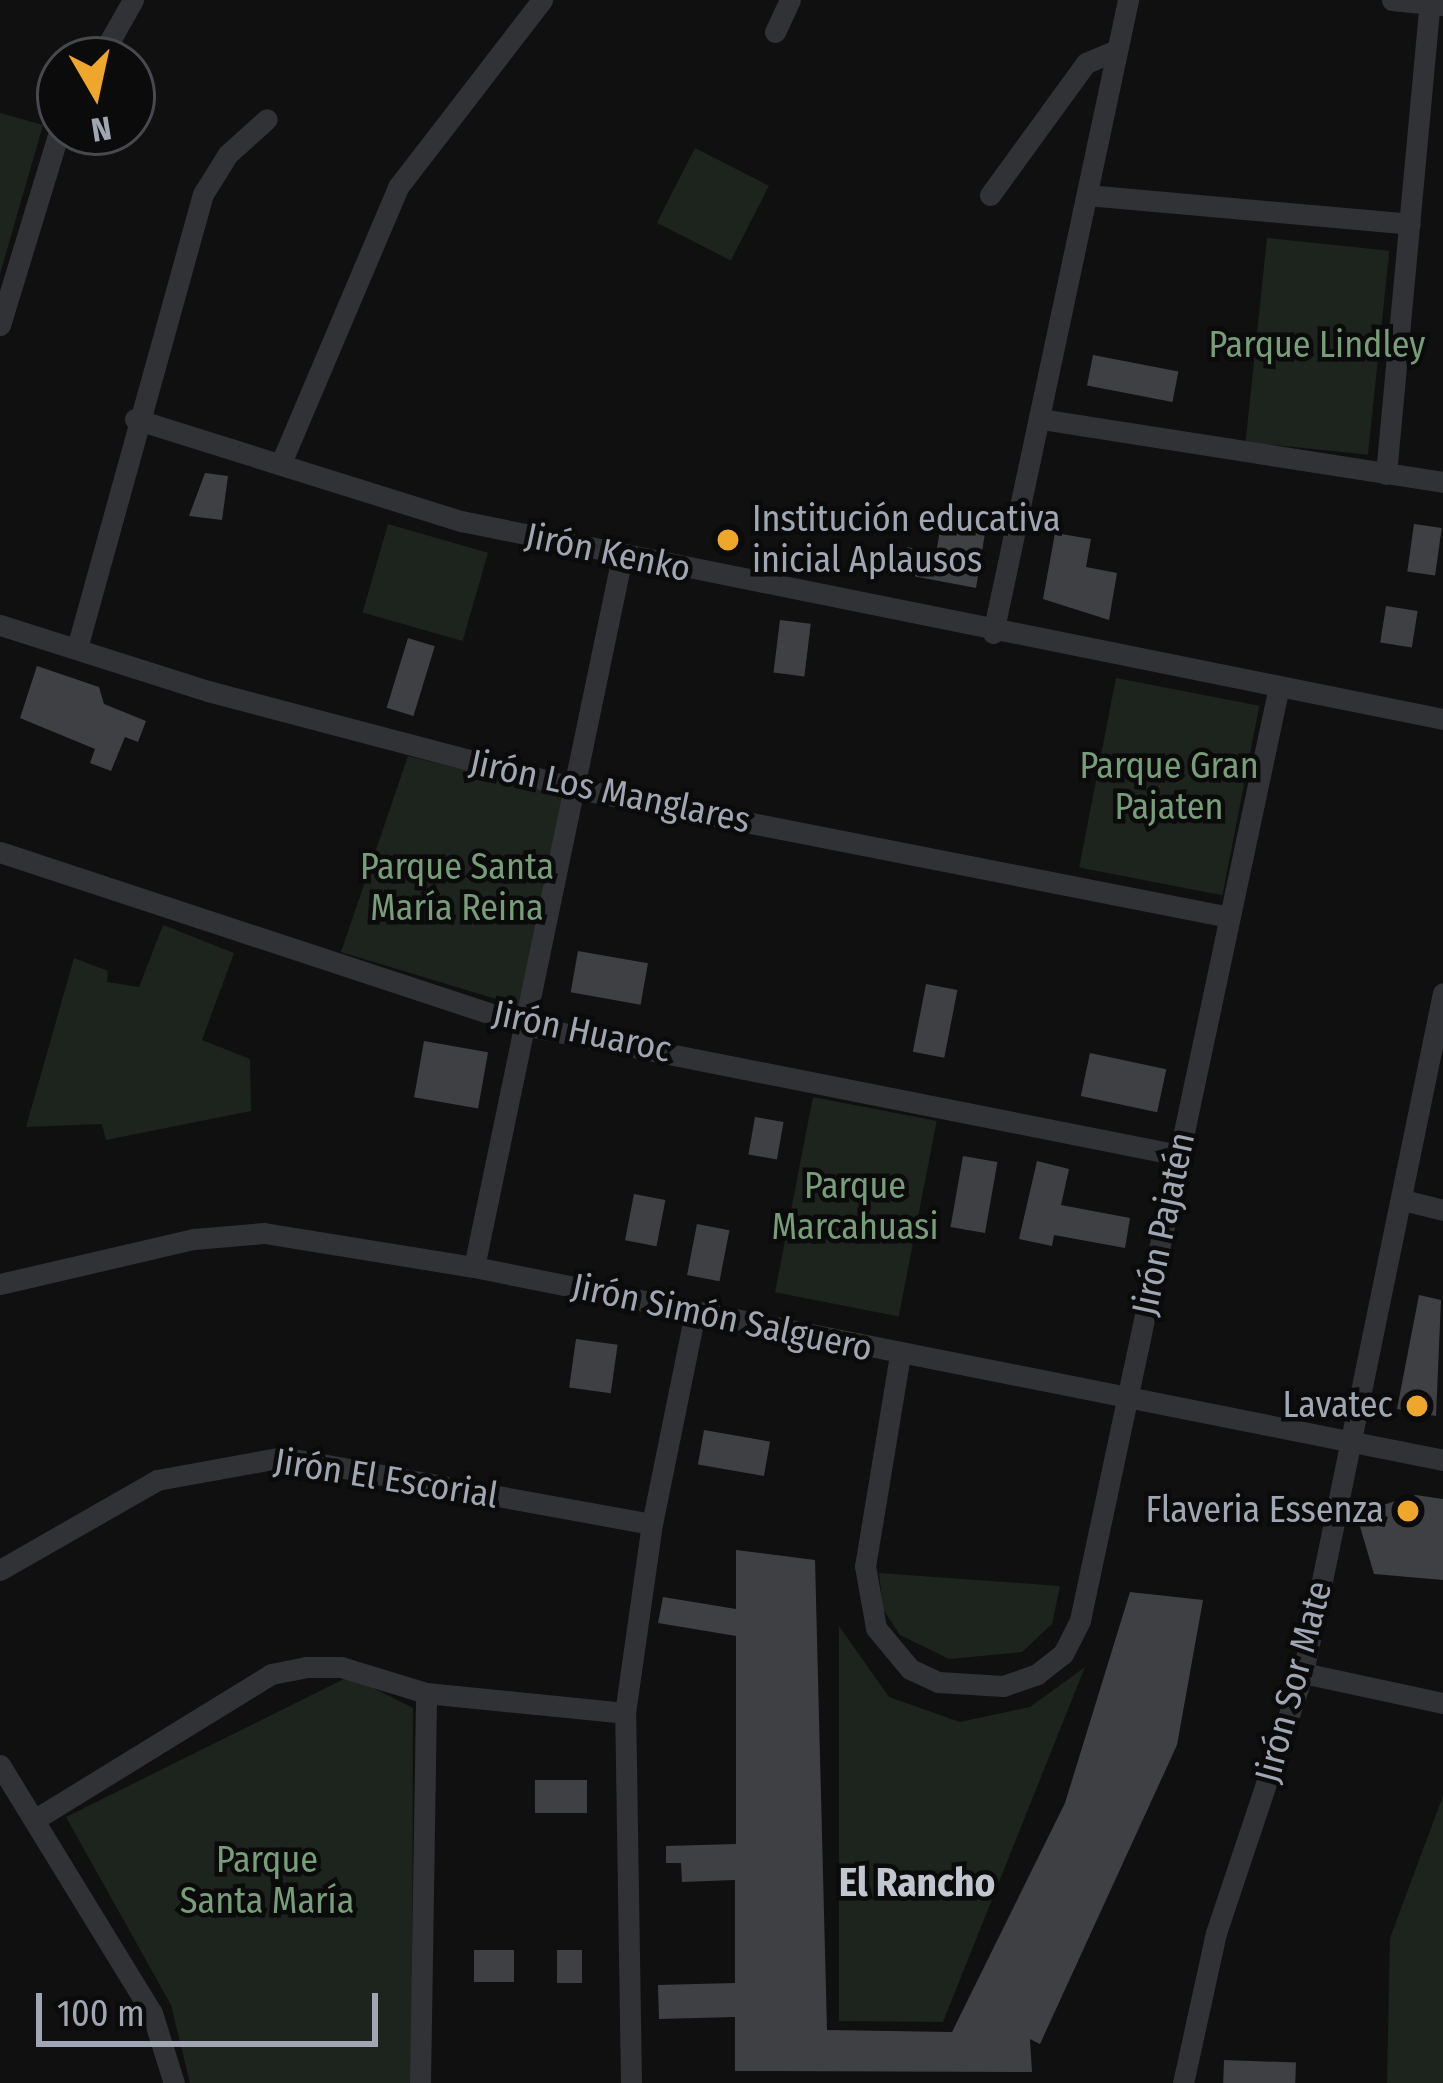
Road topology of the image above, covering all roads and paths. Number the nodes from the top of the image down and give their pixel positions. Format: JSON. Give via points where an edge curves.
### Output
{"nodes":[{"id":1,"x":133,"y":0,"type":"edge"},
{"id":2,"x":542,"y":0,"type":"edge"},
{"id":3,"x":790,"y":0,"type":"edge"},
{"id":4,"x":1128,"y":0,"type":"edge"},
{"id":5,"x":1392,"y":0,"type":"edge"},
{"id":6,"x":1437,"y":5,"type":"edge"},
{"id":7,"x":775,"y":32,"type":"dead end"},
{"id":8,"x":113,"y":36,"type":"edge"},
{"id":9,"x":1117,"y":50,"type":"junction"},
{"id":10,"x":267,"y":119,"type":"dead end"},
{"id":11,"x":52,"y":156,"type":"edge"},
{"id":12,"x":1087,"y":195,"type":"junction"},
{"id":13,"x":990,"y":196,"type":"dead end"},
{"id":14,"x":1410,"y":224,"type":"junction"},
{"id":15,"x":0,"y":325,"type":"edge"},
{"id":16,"x":135,"y":419,"type":"junction"},
{"id":17,"x":1041,"y":419,"type":"junction"},
{"id":18,"x":281,"y":463,"type":"junction"},
{"id":19,"x":1386,"y":474,"type":"junction"},
{"id":20,"x":1443,"y":482,"type":"edge"},
{"id":21,"x":622,"y":557,"type":"junction"},
{"id":22,"x":0,"y":625,"type":"edge"},
{"id":23,"x":993,"y":633,"type":"junction"},
{"id":24,"x":77,"y":648,"type":"junction"},
{"id":25,"x":1278,"y":691,"type":"junction"},
{"id":26,"x":1443,"y":719,"type":"edge"},
{"id":27,"x":578,"y":789,"type":"junction"},
{"id":28,"x":0,"y":852,"type":"edge"},
{"id":29,"x":1229,"y":917,"type":"junction"},
{"id":30,"x":1443,"y":993,"type":"edge"},
{"id":31,"x":529,"y":1026,"type":"junction"},
{"id":32,"x":1179,"y":1155,"type":"junction"},
{"id":33,"x":1403,"y":1200,"type":"junction"},
{"id":34,"x":1443,"y":1210,"type":"edge"},
{"id":35,"x":474,"y":1267,"type":"junction"},
{"id":36,"x":0,"y":1284,"type":"edge"},
{"id":37,"x":695,"y":1312,"type":"junction"},
{"id":38,"x":900,"y":1355,"type":"junction"},
{"id":39,"x":1127,"y":1400,"type":"junction"},
{"id":40,"x":1348,"y":1441,"type":"junction"},
{"id":41,"x":1443,"y":1460,"type":"edge"},
{"id":42,"x":652,"y":1524,"type":"junction"},
{"id":43,"x":0,"y":1570,"type":"edge"},
{"id":44,"x":1303,"y":1673,"type":"junction"},
{"id":45,"x":426,"y":1693,"type":"junction"},
{"id":46,"x":1443,"y":1703,"type":"edge"},
{"id":47,"x":625,"y":1713,"type":"junction"},
{"id":48,"x":0,"y":1765,"type":"edge"},
{"id":49,"x":34,"y":1820,"type":"junction"},
{"id":50,"x":174,"y":2083,"type":"edge"},
{"id":51,"x":420,"y":2083,"type":"edge"},
{"id":52,"x":631,"y":2083,"type":"edge"},
{"id":53,"x":1183,"y":2083,"type":"edge"}],
"edges":[{"from":1,"to":8,"type":"street"},
{"from":2,"to":18,"type":"street","via":[[398,188]]},
{"from":3,"to":7,"type":"street"},
{"from":4,"to":9,"type":"street"},
{"from":5,"to":6,"type":"street"},
{"from":6,"to":14,"type":"street"},
{"from":9,"to":12,"type":"street"},
{"from":9,"to":13,"type":"street","via":[[1085,63]]},
{"from":10,"to":16,"type":"street","via":[[229,154],[203,194]]},
{"from":11,"to":15,"type":"street"},
{"from":12,"to":14,"type":"street"},
{"from":12,"to":17,"type":"street"},
{"from":14,"to":19,"type":"street"},
{"from":16,"to":18,"type":"street","name":"Jirón Kenko"},
{"from":16,"to":24,"type":"street"},
{"from":17,"to":19,"type":"street"},
{"from":17,"to":23,"type":"street"},
{"from":18,"to":21,"type":"street","name":"Jirón Kenko","via":[[461,520]]},
{"from":19,"to":20,"type":"street"},
{"from":21,"to":23,"type":"street","name":"Jirón Kenko"},
{"from":21,"to":27,"type":"street"},
{"from":22,"to":24,"type":"street","name":"Jirón Los Manglares"},
{"from":23,"to":25,"type":"street","name":"Jirón Kenko"},
{"from":24,"to":27,"type":"street","name":"Jirón Los Manglares"},
{"from":25,"to":26,"type":"street","name":"Jirón Kenko"},
{"from":25,"to":29,"type":"street","name":"Jirón Pajatén"},
{"from":27,"to":29,"type":"street","name":"Jirón Los Manglares"},
{"from":27,"to":31,"type":"street"},
{"from":28,"to":31,"type":"street","name":"Jirón Huaroc"},
{"from":29,"to":32,"type":"street","name":"Jirón Pajatén"},
{"from":30,"to":33,"type":"street","name":"Jirón Sor Mate"},
{"from":31,"to":32,"type":"street","name":"Jirón Huaroc"},
{"from":31,"to":35,"type":"street"},
{"from":32,"to":39,"type":"street","name":"Jirón Pajatén"},
{"from":33,"to":34,"type":"street"},
{"from":33,"to":40,"type":"street","name":"Jirón Sor Mate"},
{"from":35,"to":36,"type":"street","name":"Jirón Simón Salguero","via":[[264,1233],[194,1239]]},
{"from":35,"to":37,"type":"street","name":"Jirón Simón Salguero"},
{"from":37,"to":38,"type":"street","name":"Jirón Simón Salguero"},
{"from":37,"to":42,"type":"street"},
{"from":38,"to":39,"type":"street","name":"Jirón Simón Salguero"},
{"from":38,"to":39,"type":"street","name":"Jirón Pajatén","via":[[865,1590],[888,1649],[924,1676],[969,1688],[1020,1680],[1064,1654],[1080,1620]]},
{"from":39,"to":40,"type":"street","name":"Jirón Simón Salguero"},
{"from":40,"to":41,"type":"street","name":"Jirón Simón Salguero"},
{"from":40,"to":44,"type":"street","name":"Jirón Sor Mate"},
{"from":42,"to":43,"type":"street","name":"Jirón El Escorial","via":[[283,1457],[158,1480]]},
{"from":42,"to":47,"type":"street"},
{"from":44,"to":46,"type":"street"},
{"from":44,"to":53,"type":"street","name":"Jirón Sor Mate","via":[[1216,1933]]},
{"from":45,"to":47,"type":"street"},
{"from":45,"to":49,"type":"street","via":[[341,1667],[272,1675]]},
{"from":45,"to":51,"type":"street"},
{"from":47,"to":52,"type":"street"},
{"from":48,"to":49,"type":"street"},
{"from":49,"to":50,"type":"street","via":[[152,2013]]}]}
